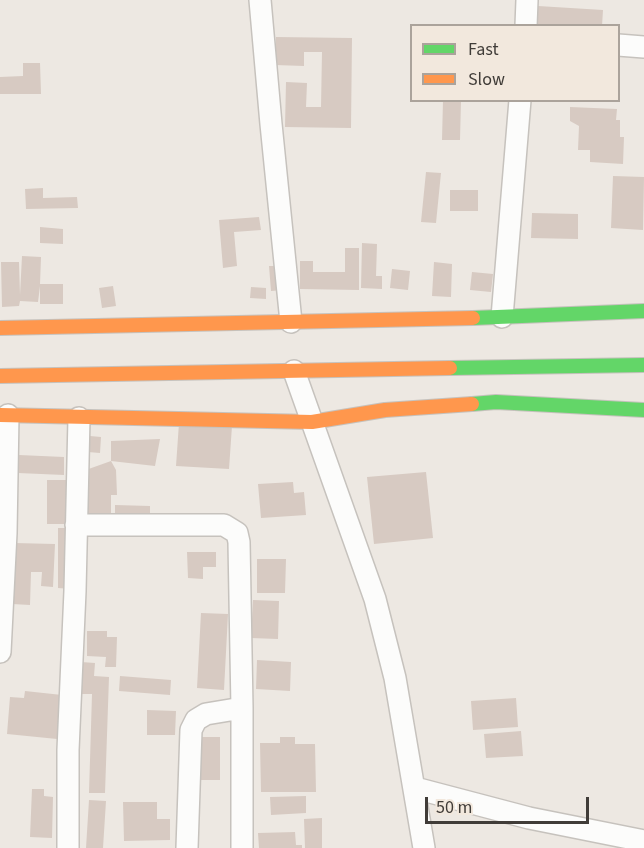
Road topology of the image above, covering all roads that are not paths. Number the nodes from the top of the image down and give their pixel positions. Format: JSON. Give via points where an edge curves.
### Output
{"nodes":[{"id":1,"x":260,"y":0,"type":"edge"},
{"id":2,"x":527,"y":0,"type":"edge"},
{"id":3,"x":526,"y":24,"type":"edge"},
{"id":4,"x":620,"y":45,"type":"edge"},
{"id":5,"x":644,"y":47,"type":"edge"},
{"id":6,"x":520,"y":102,"type":"edge"},
{"id":7,"x":644,"y":310,"type":"edge"},
{"id":8,"x":502,"y":317,"type":"junction"},
{"id":9,"x":291,"y":322,"type":"junction"},
{"id":10,"x":0,"y":328,"type":"edge"},
{"id":11,"x":644,"y":365,"type":"edge"},
{"id":12,"x":294,"y":371,"type":"junction"},
{"id":13,"x":0,"y":376,"type":"edge"},
{"id":14,"x":644,"y":410,"type":"edge"},
{"id":15,"x":4,"y":415,"type":"edge"},
{"id":16,"x":79,"y":418,"type":"junction"},
{"id":17,"x":312,"y":422,"type":"junction"},
{"id":18,"x":76,"y":525,"type":"junction"},
{"id":19,"x":0,"y":652,"type":"edge"},
{"id":20,"x":242,"y":708,"type":"junction"},
{"id":21,"x":415,"y":788,"type":"junction"},
{"id":22,"x":644,"y":841,"type":"edge"},
{"id":23,"x":68,"y":848,"type":"edge"},
{"id":24,"x":187,"y":848,"type":"edge"},
{"id":25,"x":242,"y":848,"type":"edge"},
{"id":26,"x":424,"y":848,"type":"edge"}],
"edges":[{"from":1,"to":9,"type":"street"},
{"from":2,"to":3,"type":"street"},
{"from":4,"to":5,"type":"street"},
{"from":6,"to":8,"type":"street"},
{"from":7,"to":8,"type":"main road"},
{"from":8,"to":9,"type":"main road"},
{"from":9,"to":10,"type":"main road"},
{"from":11,"to":12,"type":"main road"},
{"from":12,"to":13,"type":"main road"},
{"from":12,"to":17,"type":"street"},
{"from":14,"to":17,"type":"main road","via":[[496,402],[385,410]]},
{"from":15,"to":16,"type":"main road"},
{"from":15,"to":19,"type":"street","via":[[6,533]]},
{"from":16,"to":17,"type":"main road"},
{"from":16,"to":18,"type":"street"},
{"from":17,"to":21,"type":"street","via":[[375,599],[395,678]]},
{"from":18,"to":20,"type":"street","via":[[224,525],[237,533]]},
{"from":18,"to":23,"type":"street"},
{"from":20,"to":24,"type":"street","via":[[206,714],[196,720],[191,730]]},
{"from":20,"to":25,"type":"street"},
{"from":21,"to":22,"type":"street","via":[[529,818]]},
{"from":21,"to":26,"type":"street"}]}
